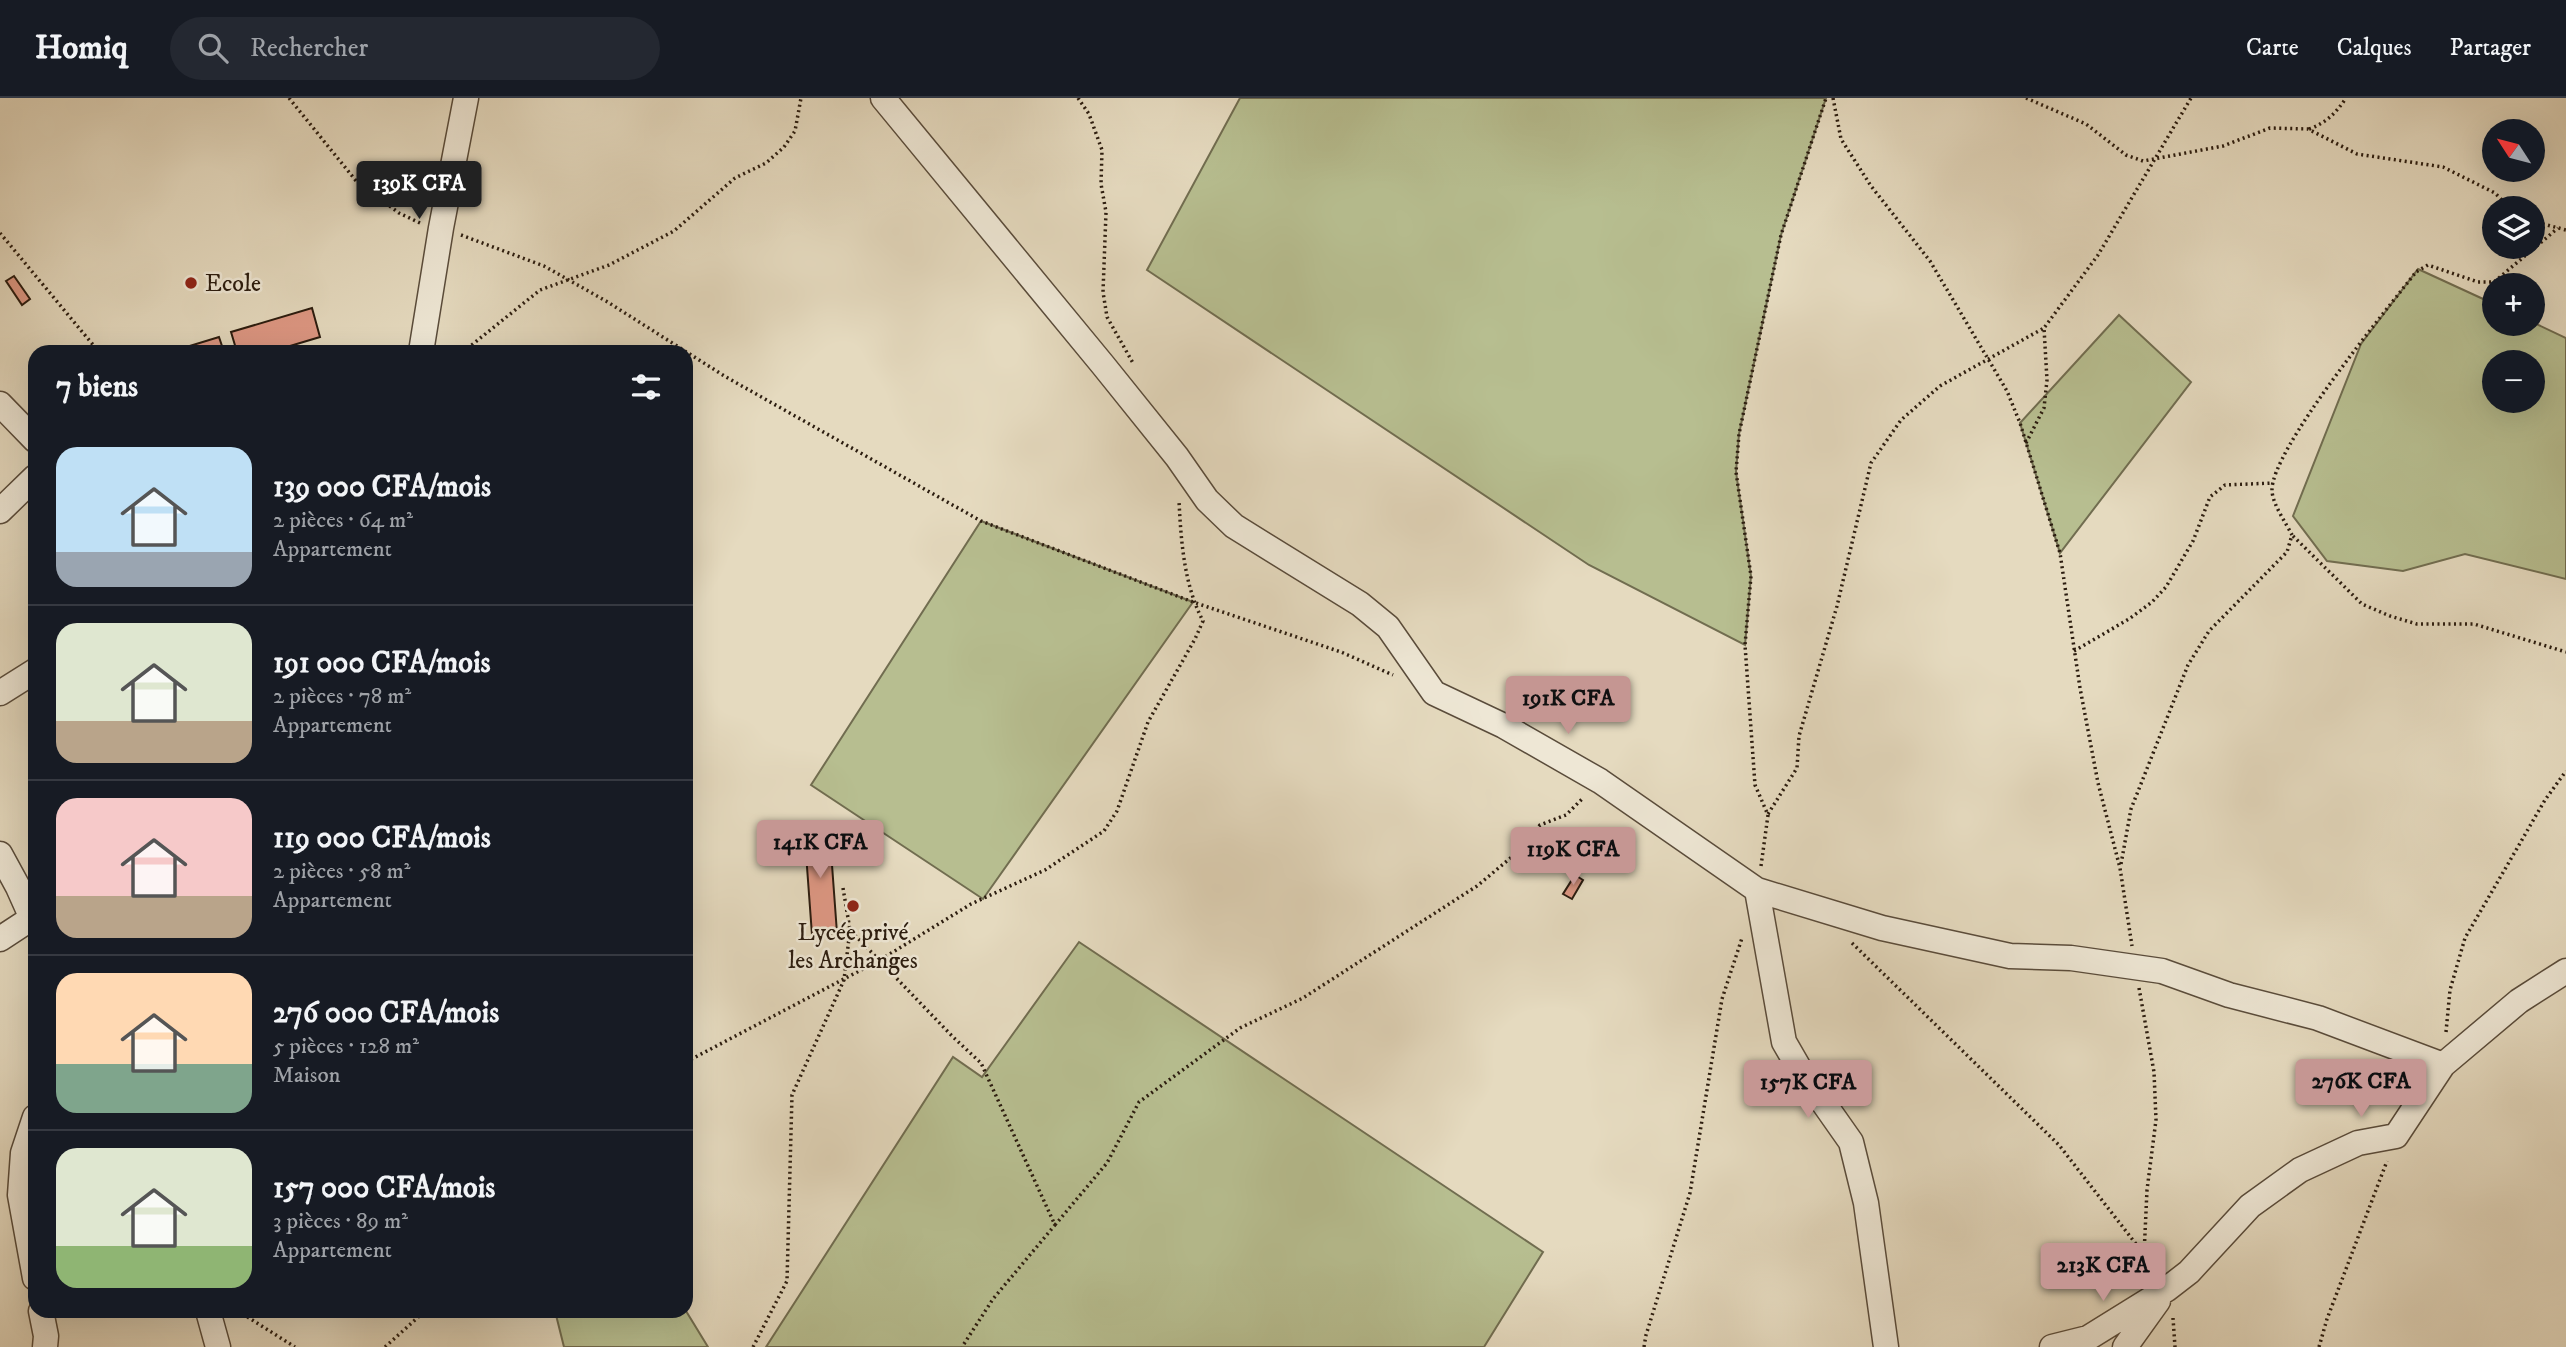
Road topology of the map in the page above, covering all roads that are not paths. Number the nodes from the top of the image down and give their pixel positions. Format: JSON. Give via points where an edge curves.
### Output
{"nodes":[{"id":1,"x":466,"y":98,"type":"edge"},
{"id":2,"x":883,"y":98,"type":"edge"},
{"id":3,"x":422,"y":345,"type":"edge"},
{"id":4,"x":0,"y":404,"type":"edge"},
{"id":5,"x":28,"y":433,"type":"edge"},
{"id":6,"x":28,"y":484,"type":"edge"},
{"id":7,"x":0,"y":511,"type":"edge"},
{"id":8,"x":28,"y":675,"type":"edge"},
{"id":9,"x":0,"y":693,"type":"edge"},
{"id":10,"x":0,"y":854,"type":"edge"},
{"id":11,"x":1757,"y":890,"type":"junction"},
{"id":12,"x":28,"y":909,"type":"edge"},
{"id":13,"x":28,"y":924,"type":"edge"},
{"id":14,"x":0,"y":939,"type":"edge"},
{"id":15,"x":2566,"y":971,"type":"edge"},
{"id":16,"x":2443,"y":1065,"type":"junction"},
{"id":17,"x":28,"y":1138,"type":"edge"},
{"id":18,"x":28,"y":1236,"type":"edge"},
{"id":19,"x":2167,"y":1289,"type":"junction"},
{"id":20,"x":42,"y":1318,"type":"edge"},
{"id":21,"x":210,"y":1318,"type":"edge"},
{"id":22,"x":45,"y":1347,"type":"edge"},
{"id":23,"x":218,"y":1347,"type":"edge"},
{"id":24,"x":1886,"y":1347,"type":"edge"},
{"id":25,"x":2052,"y":1347,"type":"edge"},
{"id":26,"x":2125,"y":1347,"type":"edge"}],
"edges":[{"from":1,"to":3,"type":"street"},
{"from":2,"to":11,"type":"street","via":[[1104,365],[1207,500],[1234,526],[1360,604],[1388,628],[1434,693],[1504,726],[1600,781]]},
{"from":4,"to":5,"type":"street"},
{"from":6,"to":7,"type":"street"},
{"from":8,"to":9,"type":"street"},
{"from":10,"to":12,"type":"street"},
{"from":11,"to":16,"type":"street","via":[[1882,928],[2010,956],[2071,958],[2162,971],[2229,995],[2318,1018]]},
{"from":11,"to":24,"type":"street","via":[[1784,1042],[1852,1142],[1866,1203]]},
{"from":13,"to":14,"type":"street"},
{"from":15,"to":16,"type":"street","via":[[2519,1001]]},
{"from":16,"to":19,"type":"street","via":[[2396,1136],[2357,1143],[2291,1176],[2250,1206],[2189,1272]]},
{"from":17,"to":18,"type":"street","via":[[20,1195]]},
{"from":19,"to":25,"type":"street","via":[[2088,1338]]},
{"from":19,"to":26,"type":"street"},
{"from":20,"to":22,"type":"street"},
{"from":21,"to":23,"type":"street"}]}
